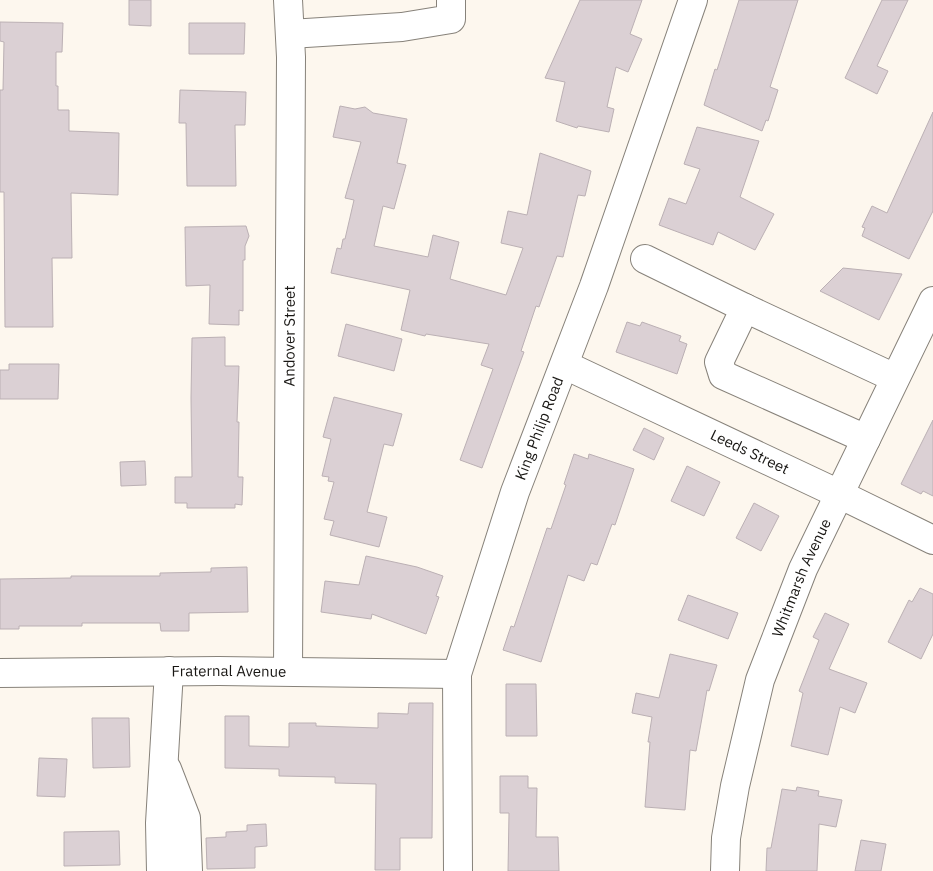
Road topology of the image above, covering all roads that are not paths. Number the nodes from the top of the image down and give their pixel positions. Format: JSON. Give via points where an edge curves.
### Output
{"nodes":[{"id":1,"x":288,"y":0,"type":"edge"},
{"id":2,"x":451,"y":0,"type":"edge"},
{"id":3,"x":693,"y":0,"type":"edge"},
{"id":4,"x":290,"y":34,"type":"junction"},
{"id":5,"x":645,"y":259,"type":"dead end"},
{"id":6,"x":933,"y":302,"type":"edge"},
{"id":7,"x":745,"y":308,"type":"junction"},
{"id":8,"x":565,"y":365,"type":"junction"},
{"id":9,"x":895,"y":378,"type":"junction"},
{"id":10,"x":866,"y":439,"type":"junction"},
{"id":11,"x":839,"y":494,"type":"junction"},
{"id":12,"x":933,"y":540,"type":"edge"},
{"id":13,"x":169,"y":671,"type":"junction"},
{"id":14,"x":288,"y":671,"type":"junction"},
{"id":15,"x":0,"y":673,"type":"edge"},
{"id":16,"x":458,"y":674,"type":"junction"},
{"id":17,"x":164,"y":760,"type":"junction"},
{"id":18,"x":161,"y":871,"type":"edge"},
{"id":19,"x":188,"y":871,"type":"edge"},
{"id":20,"x":458,"y":871,"type":"edge"},
{"id":21,"x":725,"y":871,"type":"edge"}],
"edges":[{"from":1,"to":4,"type":"street","name":"Andover Street"},
{"from":2,"to":4,"type":"street","via":[[451,19],[402,27]]},
{"from":3,"to":8,"type":"street","name":"King Philip Road"},
{"from":4,"to":14,"type":"street","name":"Andover Street"},
{"from":5,"to":7,"type":"street"},
{"from":6,"to":9,"type":"street","name":"Whitmarsh Avenue"},
{"from":7,"to":9,"type":"street"},
{"from":7,"to":10,"type":"street","via":[[719,362],[723,375]]},
{"from":8,"to":11,"type":"street","name":"Leeds Street"},
{"from":8,"to":16,"type":"street","name":"King Philip Road","via":[[516,492]]},
{"from":9,"to":10,"type":"street","name":"Whitmarsh Avenue"},
{"from":10,"to":11,"type":"street","name":"Whitmarsh Avenue"},
{"from":11,"to":12,"type":"street","name":"Leeds Street"},
{"from":11,"to":21,"type":"street","name":"Whitmarsh Avenue","via":[[804,569],[760,680],[730,814]]},
{"from":13,"to":14,"type":"street","name":"Fraternal Avenue"},
{"from":13,"to":15,"type":"street","name":"Fraternal Avenue"},
{"from":13,"to":17,"type":"street"},
{"from":14,"to":16,"type":"street","name":"Fraternal Avenue"},
{"from":16,"to":20,"type":"street","name":"King Philip Road"},
{"from":17,"to":18,"type":"street"},
{"from":17,"to":19,"type":"street","via":[[186,818]]}]}
